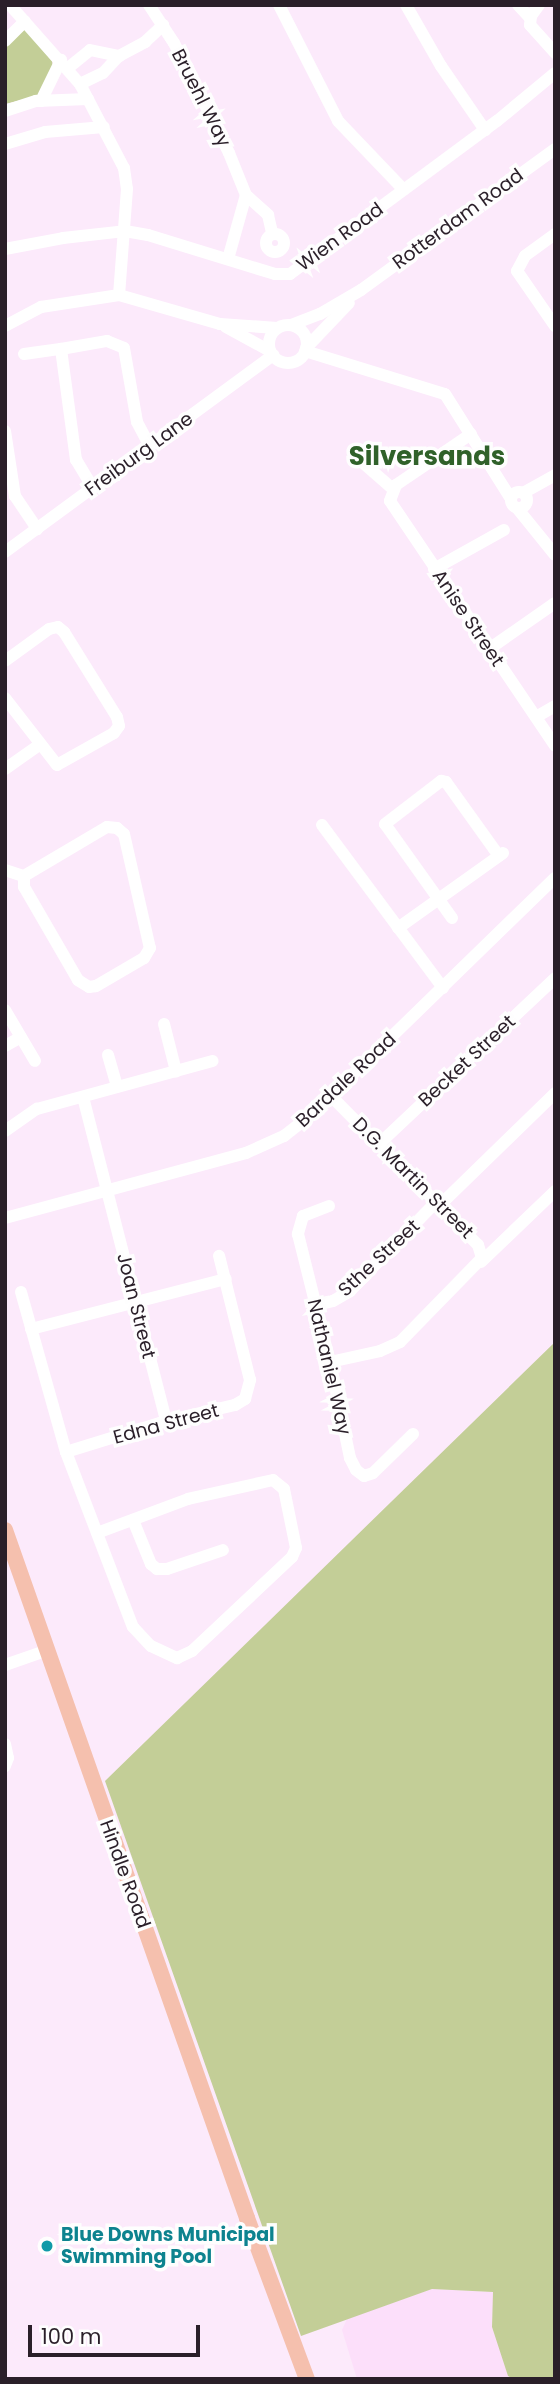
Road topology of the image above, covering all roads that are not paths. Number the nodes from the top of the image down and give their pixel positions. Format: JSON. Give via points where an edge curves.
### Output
{"nodes":[{"id":1,"x":10,"y":5,"type":"edge"},
{"id":2,"x":149,"y":5,"type":"edge"},
{"id":3,"x":279,"y":5,"type":"edge"},
{"id":4,"x":406,"y":5,"type":"edge"},
{"id":5,"x":518,"y":5,"type":"edge"},
{"id":6,"x":540,"y":5,"type":"edge"},
{"id":7,"x":530,"y":18,"type":"junction"},
{"id":8,"x":25,"y":21,"type":"junction"},
{"id":9,"x":163,"y":25,"type":"junction"},
{"id":10,"x":5,"y":41,"type":"edge"},
{"id":11,"x":555,"y":53,"type":"edge"},
{"id":12,"x":118,"y":56,"type":"junction"},
{"id":13,"x":64,"y":64,"type":"junction"},
{"id":14,"x":555,"y":72,"type":"edge"},
{"id":15,"x":80,"y":84,"type":"junction"},
{"id":16,"x":88,"y":99,"type":"junction"},
{"id":17,"x":41,"y":101,"type":"junction"},
{"id":18,"x":6,"y":111,"type":"edge"},
{"id":19,"x":104,"y":127,"type":"junction"},
{"id":20,"x":485,"y":130,"type":"junction"},
{"id":21,"x":5,"y":144,"type":"edge"},
{"id":22,"x":555,"y":149,"type":"edge"},
{"id":23,"x":404,"y":190,"type":"junction"},
{"id":24,"x":246,"y":195,"type":"junction"},
{"id":25,"x":125,"y":231,"type":"junction"},
{"id":26,"x":272,"y":233,"type":"dead end"},
{"id":27,"x":555,"y":233,"type":"edge"},
{"id":28,"x":5,"y":249,"type":"edge"},
{"id":29,"x":228,"y":259,"type":"junction"},
{"id":30,"x":362,"y":290,"type":"junction"},
{"id":31,"x":119,"y":295,"type":"junction"},
{"id":32,"x":220,"y":324,"type":"junction"},
{"id":33,"x":291,"y":325,"type":"junction"},
{"id":34,"x":5,"y":326,"type":"edge"},
{"id":35,"x":555,"y":326,"type":"edge"},
{"id":36,"x":277,"y":328,"type":"junction"},
{"id":37,"x":61,"y":349,"type":"junction"},
{"id":38,"x":306,"y":350,"type":"junction"},
{"id":39,"x":272,"y":353,"type":"junction"},
{"id":40,"x":24,"y":354,"type":"dead end"},
{"id":41,"x":5,"y":431,"type":"edge"},
{"id":42,"x":471,"y":434,"type":"junction"},
{"id":43,"x":149,"y":446,"type":"junction"},
{"id":44,"x":362,"y":462,"type":"dead end"},
{"id":45,"x":553,"y":476,"type":"edge"},
{"id":46,"x":93,"y":488,"type":"junction"},
{"id":47,"x":393,"y":489,"type":"junction"},
{"id":48,"x":520,"y":500,"type":"junction"},
{"id":49,"x":37,"y":529,"type":"junction"},
{"id":50,"x":504,"y":530,"type":"dead end"},
{"id":51,"x":5,"y":552,"type":"edge"},
{"id":52,"x":555,"y":555,"type":"edge"},
{"id":53,"x":434,"y":569,"type":"junction"},
{"id":54,"x":555,"y":603,"type":"edge"},
{"id":55,"x":489,"y":649,"type":"junction"},
{"id":56,"x":5,"y":661,"type":"edge"},
{"id":57,"x":5,"y":698,"type":"edge"},
{"id":58,"x":555,"y":706,"type":"edge"},
{"id":59,"x":536,"y":717,"type":"junction"},
{"id":60,"x":39,"y":744,"type":"junction"},
{"id":61,"x":555,"y":746,"type":"edge"},
{"id":62,"x":5,"y":769,"type":"edge"},
{"id":63,"x":322,"y":825,"type":"dead end"},
{"id":64,"x":5,"y":870,"type":"edge"},
{"id":65,"x":24,"y":876,"type":"junction"},
{"id":66,"x":555,"y":878,"type":"edge"},
{"id":67,"x":438,"y":899,"type":"junction"},
{"id":68,"x":452,"y":918,"type":"dead end"},
{"id":69,"x":398,"y":928,"type":"junction"},
{"id":70,"x":555,"y":978,"type":"edge"},
{"id":71,"x":443,"y":988,"type":"junction"},
{"id":72,"x":5,"y":1010,"type":"edge"},
{"id":73,"x":164,"y":1024,"type":"dead end"},
{"id":74,"x":21,"y":1037,"type":"junction"},
{"id":75,"x":5,"y":1046,"type":"edge"},
{"id":76,"x":108,"y":1055,"type":"dead end"},
{"id":77,"x":35,"y":1061,"type":"dead end"},
{"id":78,"x":213,"y":1061,"type":"dead end"},
{"id":79,"x":176,"y":1071,"type":"junction"},
{"id":80,"x":117,"y":1087,"type":"junction"},
{"id":81,"x":555,"y":1093,"type":"edge"},
{"id":82,"x":331,"y":1096,"type":"junction"},
{"id":83,"x":83,"y":1097,"type":"junction"},
{"id":84,"x":5,"y":1131,"type":"edge"},
{"id":85,"x":379,"y":1144,"type":"junction"},
{"id":86,"x":107,"y":1191,"type":"junction"},
{"id":87,"x":555,"y":1191,"type":"edge"},
{"id":88,"x":438,"y":1204,"type":"junction"},
{"id":89,"x":330,"y":1206,"type":"dead end"},
{"id":90,"x":5,"y":1218,"type":"edge"},
{"id":91,"x":219,"y":1256,"type":"dead end"},
{"id":92,"x":479,"y":1264,"type":"junction"},
{"id":93,"x":226,"y":1279,"type":"junction"},
{"id":94,"x":21,"y":1292,"type":"dead end"},
{"id":95,"x":136,"y":1304,"type":"junction"},
{"id":96,"x":316,"y":1305,"type":"junction"},
{"id":97,"x":31,"y":1329,"type":"junction"},
{"id":98,"x":330,"y":1362,"type":"junction"},
{"id":99,"x":166,"y":1421,"type":"junction"},
{"id":100,"x":413,"y":1434,"type":"dead end"},
{"id":101,"x":66,"y":1452,"type":"junction"},
{"id":102,"x":133,"y":1520,"type":"junction"},
{"id":103,"x":5,"y":1530,"type":"edge"},
{"id":104,"x":97,"y":1533,"type":"junction"},
{"id":105,"x":223,"y":1550,"type":"dead end"},
{"id":106,"x":48,"y":1650,"type":"junction"},
{"id":107,"x":5,"y":1665,"type":"edge"},
{"id":108,"x":5,"y":1744,"type":"edge"},
{"id":109,"x":5,"y":1766,"type":"edge"},
{"id":110,"x":247,"y":2218,"type":"junction"},
{"id":111,"x":296,"y":2379,"type":"edge"},
{"id":112,"x":307,"y":2379,"type":"edge"}],
"edges":[{"from":1,"to":8,"type":"street"},
{"from":2,"to":9,"type":"street","name":"Bruehl Way"},
{"from":3,"to":23,"type":"street","via":[[338,121]]},
{"from":4,"to":20,"type":"street","via":[[440,66]]},
{"from":5,"to":7,"type":"street"},
{"from":6,"to":7,"type":"street"},
{"from":7,"to":11,"type":"street","via":[[533,30]]},
{"from":8,"to":10,"type":"street"},
{"from":8,"to":13,"type":"street"},
{"from":9,"to":12,"type":"street","via":[[145,42]]},
{"from":9,"to":24,"type":"street","name":"Bruehl Way"},
{"from":12,"to":13,"type":"street","via":[[90,50]]},
{"from":12,"to":15,"type":"street","via":[[103,73]]},
{"from":13,"to":15,"type":"street"},
{"from":13,"to":17,"type":"street"},
{"from":14,"to":20,"type":"street","name":"Wien Road"},
{"from":15,"to":16,"type":"street"},
{"from":16,"to":17,"type":"street"},
{"from":16,"to":19,"type":"street"},
{"from":17,"to":18,"type":"street"},
{"from":19,"to":21,"type":"street","via":[[46,132]]},
{"from":19,"to":25,"type":"street","via":[[126,177]]},
{"from":20,"to":23,"type":"street","name":"Wien Road"},
{"from":22,"to":30,"type":"street","name":"Rotterdam Road"},
{"from":23,"to":29,"type":"street","name":"Wien Road","via":[[290,274],[275,274]]},
{"from":24,"to":26,"type":"street","name":"Bruehl Way","via":[[265,211]]},
{"from":24,"to":29,"type":"street"},
{"from":25,"to":28,"type":"street","name":"Wien Road"},
{"from":25,"to":29,"type":"street","name":"Wien Road"},
{"from":25,"to":31,"type":"street"},
{"from":27,"to":35,"type":"street","via":[[522,258],[517,271]]},
{"from":30,"to":33,"type":"street","name":"Rotterdam Road"},
{"from":30,"to":38,"type":"street","name":"Rotterdam Road"},
{"from":31,"to":32,"type":"street"},
{"from":31,"to":34,"type":"street","via":[[41,307]]},
{"from":32,"to":36,"type":"street"},
{"from":32,"to":39,"type":"street"},
{"from":33,"to":36,"type":"street"},
{"from":33,"to":38,"type":"street","via":[[303,334]]},
{"from":36,"to":39,"type":"street","via":[[270,338]]},
{"from":37,"to":40,"type":"street"},
{"from":37,"to":43,"type":"street","via":[[107,341],[124,348],[135,417]]},
{"from":37,"to":46,"type":"street","via":[[76,460]]},
{"from":38,"to":39,"type":"street","via":[[292,362],[282,362]]},
{"from":38,"to":42,"type":"street","via":[[441,392]]},
{"from":39,"to":43,"type":"street","name":"Freiburg Lane"},
{"from":41,"to":49,"type":"street","via":[[15,496]]},
{"from":42,"to":47,"type":"street"},
{"from":42,"to":48,"type":"street"},
{"from":43,"to":46,"type":"street","name":"Freiburg Lane"},
{"from":44,"to":47,"type":"street"},
{"from":45,"to":48,"type":"street"},
{"from":46,"to":49,"type":"street","name":"Freiburg Lane"},
{"from":47,"to":53,"type":"street","name":"Anise Street","via":[[391,505]]},
{"from":48,"to":52,"type":"street"},
{"from":49,"to":51,"type":"street","name":"Freiburg Lane"},
{"from":50,"to":53,"type":"street"},
{"from":53,"to":55,"type":"street","name":"Anise Street"},
{"from":54,"to":55,"type":"street"},
{"from":55,"to":59,"type":"street","name":"Anise Street"},
{"from":56,"to":60,"type":"street","via":[[58,627],[117,718],[119,726],[114,733],[64,763],[57,765]]},
{"from":57,"to":60,"type":"street"},
{"from":58,"to":59,"type":"street"},
{"from":59,"to":61,"type":"street","name":"Anise Street"},
{"from":60,"to":62,"type":"street"},
{"from":63,"to":69,"type":"street"},
{"from":64,"to":65,"type":"street"},
{"from":65,"to":65,"type":"street","via":[[107,827],[121,830],[150,945],[148,954],[96,986],[85,986],[24,887]]},
{"from":66,"to":71,"type":"street","name":"Bardale Road"},
{"from":67,"to":67,"type":"street","via":[[502,854],[446,782],[440,781],[385,824]]},
{"from":67,"to":68,"type":"street"},
{"from":67,"to":69,"type":"street"},
{"from":69,"to":71,"type":"street"},
{"from":70,"to":85,"type":"street","name":"Becket Street"},
{"from":71,"to":82,"type":"street","name":"Bardale Road"},
{"from":72,"to":74,"type":"street"},
{"from":73,"to":79,"type":"street"},
{"from":74,"to":75,"type":"street"},
{"from":74,"to":77,"type":"street"},
{"from":76,"to":80,"type":"street"},
{"from":78,"to":79,"type":"street"},
{"from":79,"to":80,"type":"street"},
{"from":80,"to":83,"type":"street"},
{"from":81,"to":88,"type":"street","name":"Sthe Street"},
{"from":82,"to":85,"type":"street","name":"D.G. Martin Street"},
{"from":82,"to":86,"type":"street","name":"Bardale Road","via":[[298,1126],[258,1149]]},
{"from":83,"to":84,"type":"street","via":[[37,1109]]},
{"from":83,"to":86,"type":"street","name":"Joan Street"},
{"from":85,"to":88,"type":"street","name":"D.G. Martin Street"},
{"from":86,"to":90,"type":"street","name":"Bardale Road"},
{"from":86,"to":95,"type":"street","name":"Joan Street"},
{"from":87,"to":92,"type":"street"},
{"from":88,"to":92,"type":"street","name":"D.G. Martin Street","via":[[478,1245]]},
{"from":88,"to":96,"type":"street","name":"Sthe Street","via":[[350,1291]]},
{"from":89,"to":96,"type":"street","name":"Nathaniel Way","via":[[303,1216],[298,1227]]},
{"from":91,"to":93,"type":"street","name":"Edna Street"},
{"from":92,"to":98,"type":"street","via":[[400,1342]]},
{"from":93,"to":95,"type":"street"},
{"from":93,"to":99,"type":"street","name":"Edna Street","via":[[250,1380],[248,1394],[235,1405]]},
{"from":94,"to":97,"type":"street"},
{"from":95,"to":97,"type":"street"},
{"from":95,"to":99,"type":"street","name":"Joan Street"},
{"from":96,"to":98,"type":"street","name":"Nathaniel Way"},
{"from":97,"to":101,"type":"street"},
{"from":98,"to":100,"type":"street","name":"Nathaniel Way","via":[[350,1458],[359,1474],[379,1469]]},
{"from":99,"to":101,"type":"street","name":"Edna Street"},
{"from":101,"to":104,"type":"street"},
{"from":102,"to":104,"type":"street"},
{"from":102,"to":104,"type":"street","via":[[188,1499],[273,1480],[284,1489],[296,1548],[292,1557],[192,1651],[177,1658],[150,1646],[133,1627]]},
{"from":102,"to":105,"type":"street","via":[[157,1569]]},
{"from":103,"to":106,"type":"main road","name":"Hindle Road"},
{"from":106,"to":107,"type":"street"},
{"from":106,"to":110,"type":"main road","name":"Hindle Road"},
{"from":108,"to":109,"type":"street"},
{"from":110,"to":111,"type":"main road","name":"Hindle Road"},
{"from":110,"to":112,"type":"main road","name":"Hindle Road"}]}
